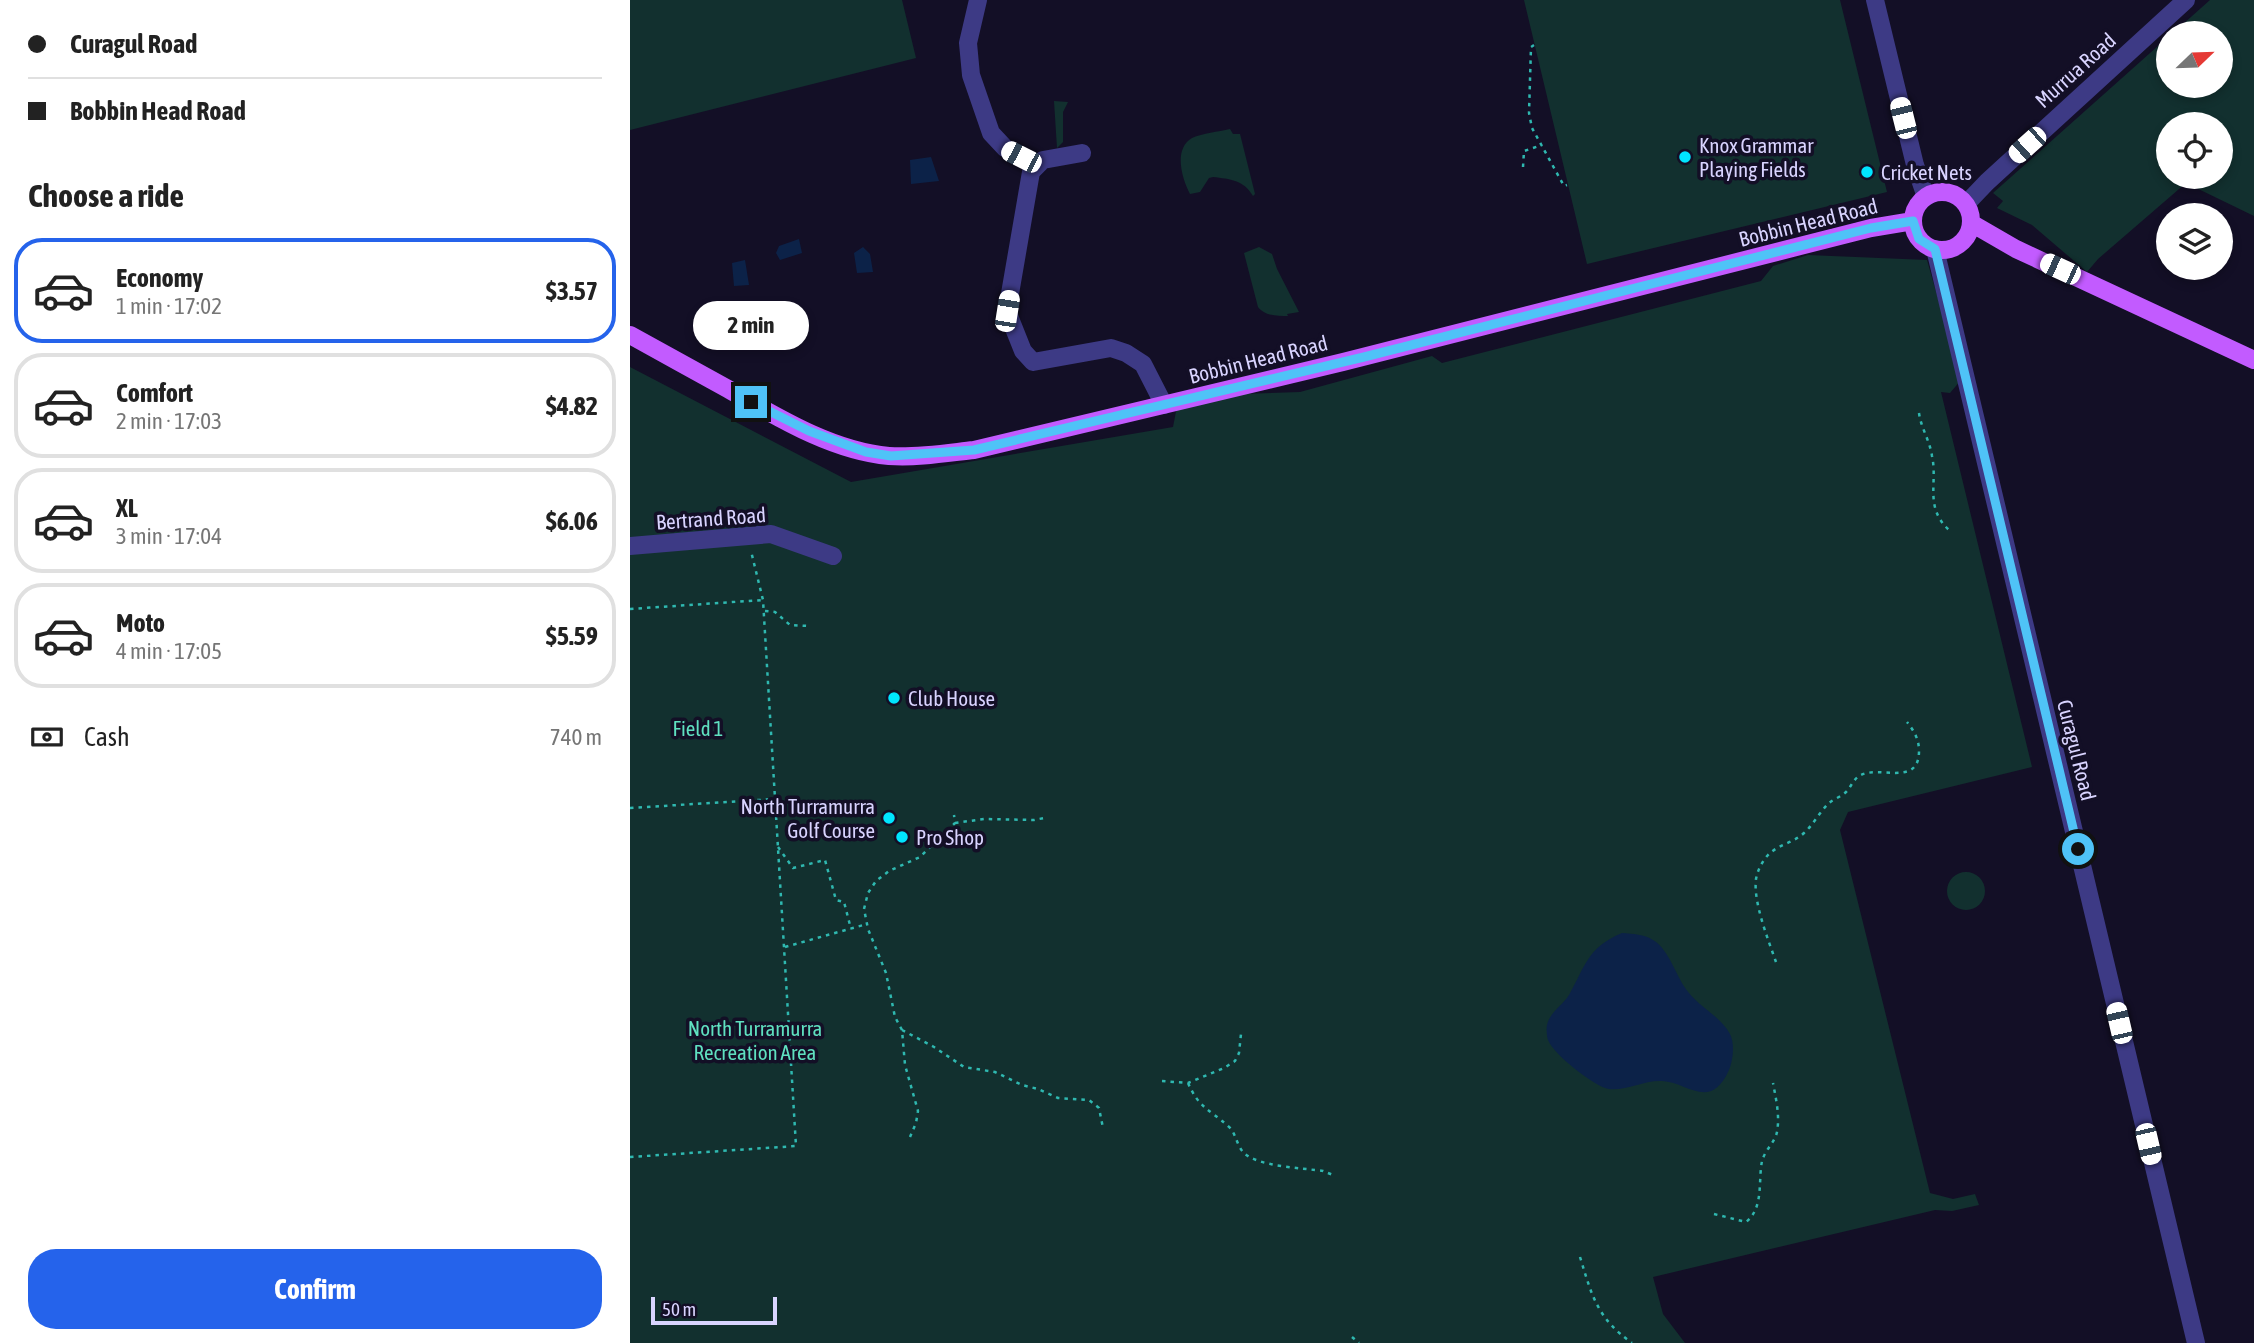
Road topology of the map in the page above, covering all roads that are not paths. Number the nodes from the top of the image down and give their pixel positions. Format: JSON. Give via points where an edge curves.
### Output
{"nodes":[{"id":1,"x":978,"y":0,"type":"edge"},
{"id":2,"x":1875,"y":0,"type":"edge"},
{"id":3,"x":2186,"y":0,"type":"edge"},
{"id":4,"x":1082,"y":153,"type":"dead end"},
{"id":5,"x":1037,"y":165,"type":"junction"},
{"id":6,"x":1926,"y":197,"type":"junction"},
{"id":7,"x":1966,"y":204,"type":"junction"},
{"id":8,"x":1913,"y":221,"type":"junction"},
{"id":9,"x":1971,"y":223,"type":"junction"},
{"id":10,"x":1935,"y":249,"type":"junction"},
{"id":11,"x":630,"y":335,"type":"edge"},
{"id":12,"x":2254,"y":360,"type":"edge"},
{"id":13,"x":1164,"y":405,"type":"junction"},
{"id":14,"x":630,"y":546,"type":"edge"},
{"id":15,"x":833,"y":556,"type":"dead end"},
{"id":16,"x":2196,"y":1343,"type":"edge"}],
"edges":[{"from":1,"to":5,"type":"street","via":[[968,43],[971,75],[991,133],[1005,148]]},
{"from":2,"to":6,"type":"street","via":[[1914,165]]},
{"from":3,"to":7,"type":"street","name":"Murrua Road"},
{"from":4,"to":5,"type":"street"},
{"from":5,"to":13,"type":"street","via":[[1031,172],[1007,311],[1023,351],[1033,362],[1111,348],[1126,353],[1143,364]]},
{"from":6,"to":7,"type":"main road","via":[[1947,192]]},
{"from":6,"to":8,"type":"main road"},
{"from":7,"to":9,"type":"main road"},
{"from":8,"to":10,"type":"main road","via":[[1919,239]]},
{"from":8,"to":13,"type":"main road","name":"Bobbin Head Road"},
{"from":9,"to":10,"type":"main road","via":[[1969,233],[1955,247]]},
{"from":9,"to":12,"type":"main road","via":[[2016,249]]},
{"from":10,"to":16,"type":"street","name":"Curagul Road"},
{"from":11,"to":13,"type":"main road","name":"Bobbin Head Road","via":[[771,413],[840,444],[891,456],[974,450]]},
{"from":14,"to":15,"type":"street","name":"Bertrand Road","via":[[771,534]]}]}
